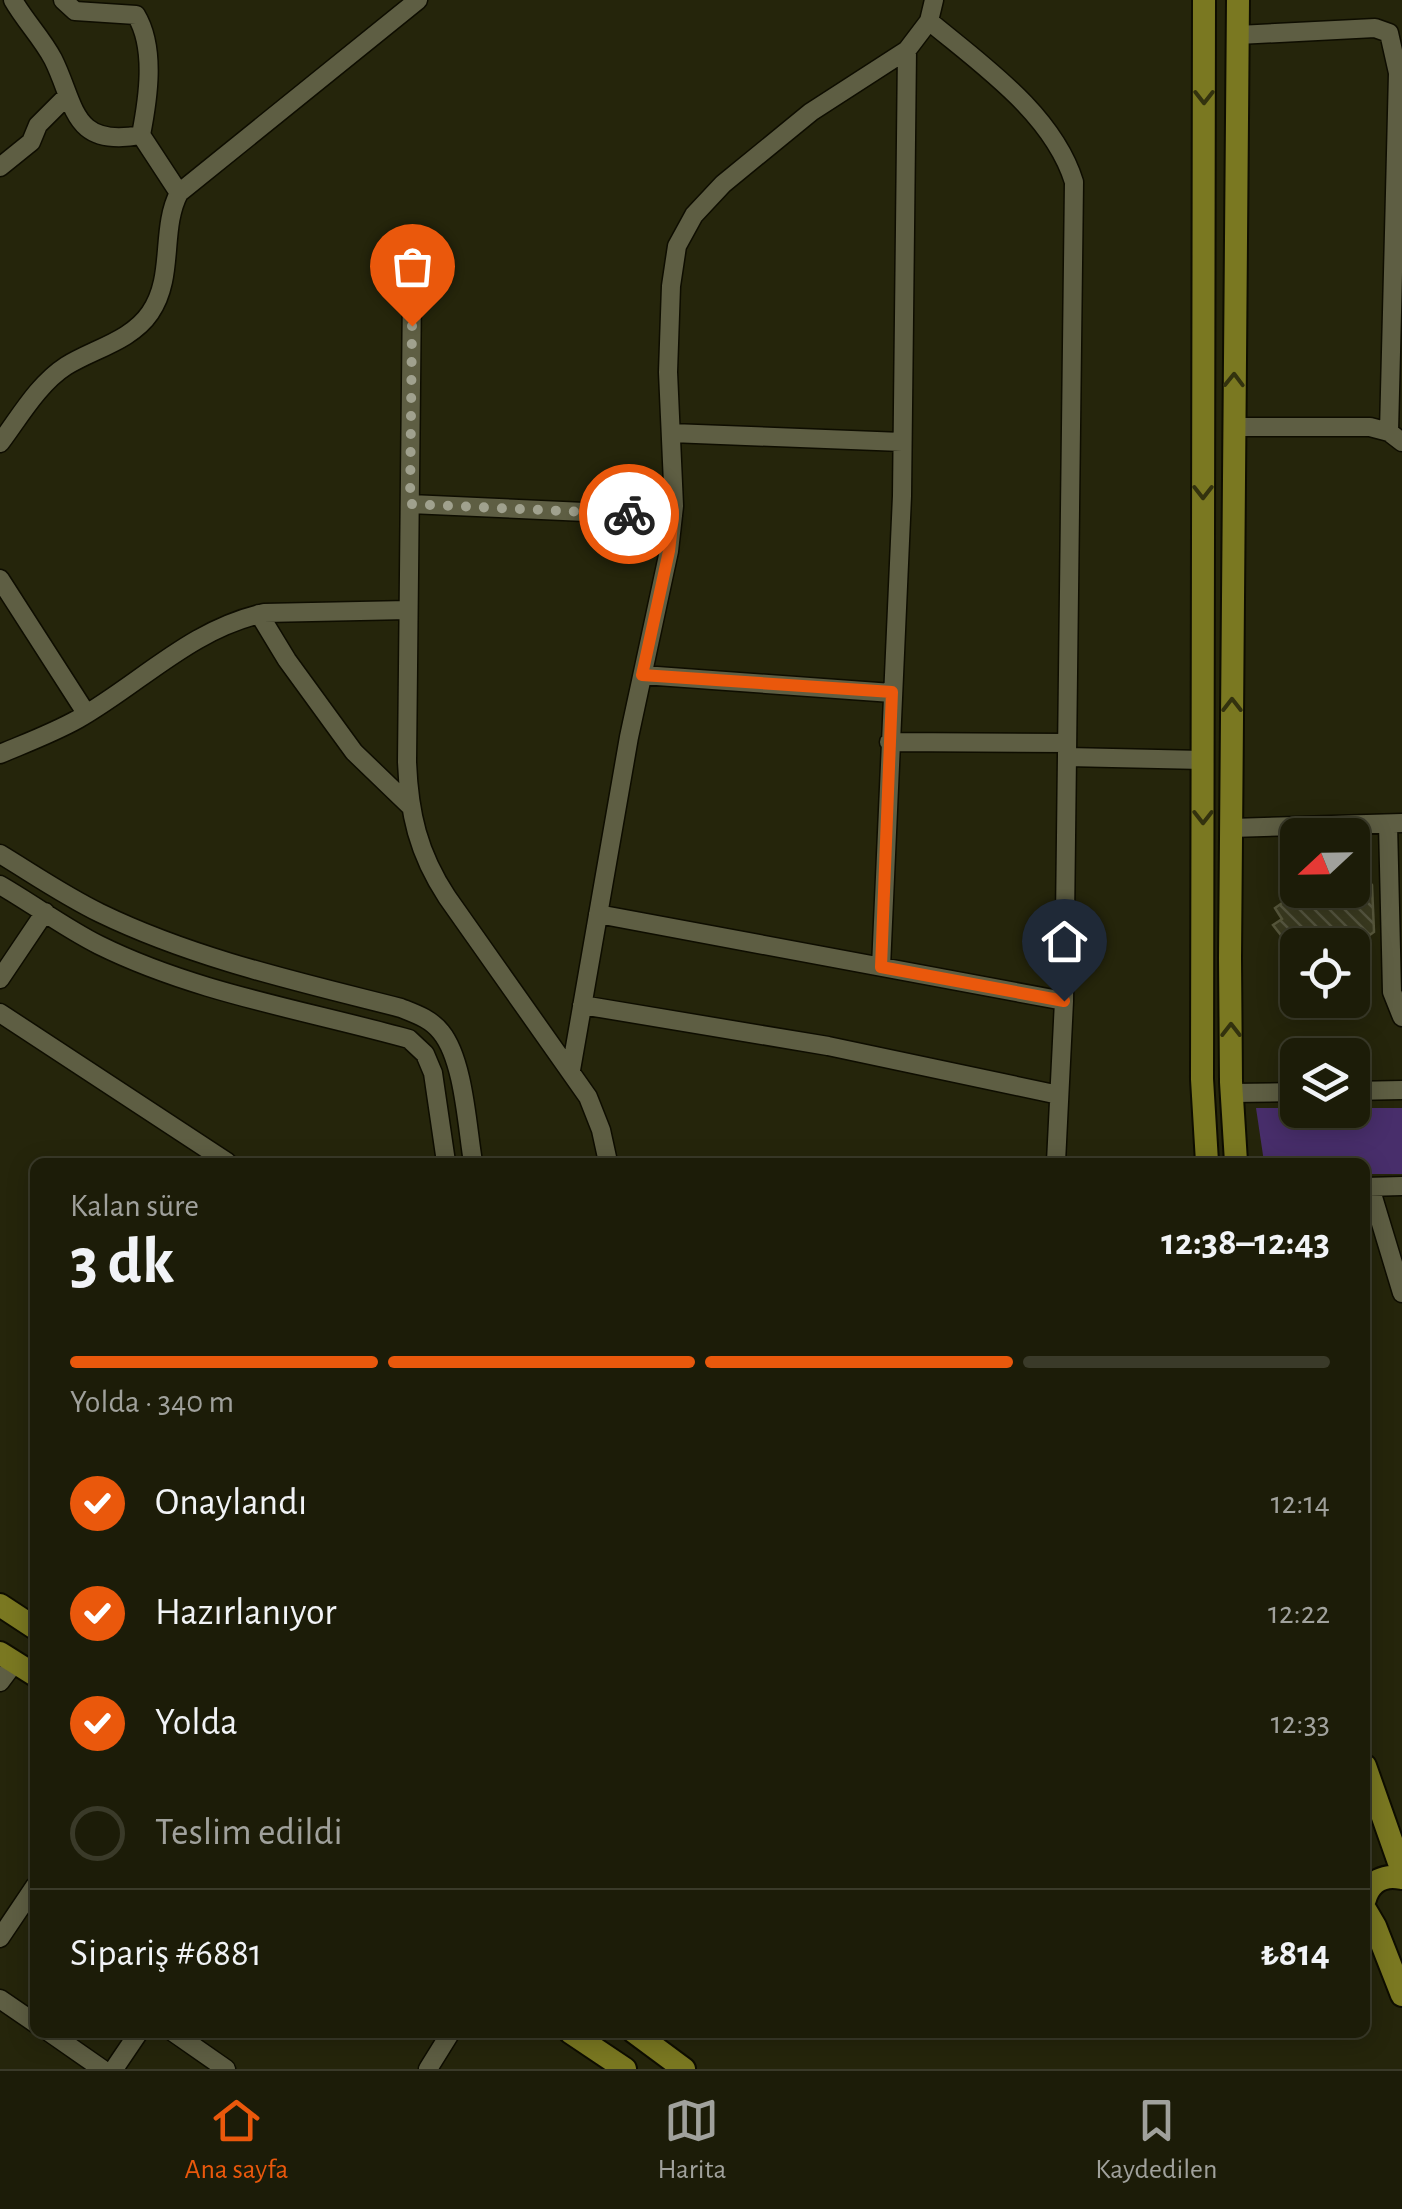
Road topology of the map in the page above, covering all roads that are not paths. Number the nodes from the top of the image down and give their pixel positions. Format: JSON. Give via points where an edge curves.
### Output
{"nodes":[{"id":1,"x":14,"y":0,"type":"edge"},
{"id":2,"x":64,"y":0,"type":"edge"},
{"id":3,"x":418,"y":0,"type":"edge"},
{"id":4,"x":934,"y":0,"type":"edge"},
{"id":5,"x":1204,"y":0,"type":"edge"},
{"id":6,"x":1238,"y":0,"type":"edge"},
{"id":7,"x":929,"y":21,"type":"junction"},
{"id":8,"x":1238,"y":35,"type":"junction"},
{"id":9,"x":907,"y":50,"type":"junction"},
{"id":10,"x":66,"y":97,"type":"junction"},
{"id":11,"x":141,"y":135,"type":"junction"},
{"id":12,"x":0,"y":168,"type":"edge"},
{"id":13,"x":179,"y":193,"type":"junction"},
{"id":14,"x":412,"y":290,"type":"dead end"},
{"id":15,"x":1234,"y":426,"type":"junction"},
{"id":16,"x":671,"y":433,"type":"junction"},
{"id":17,"x":1396,"y":437,"type":"edge"},
{"id":18,"x":902,"y":442,"type":"junction"},
{"id":19,"x":0,"y":444,"type":"edge"},
{"id":20,"x":410,"y":504,"type":"junction"},
{"id":21,"x":673,"y":516,"type":"junction"},
{"id":22,"x":0,"y":579,"type":"edge"},
{"id":23,"x":408,"y":610,"type":"junction"},
{"id":24,"x":259,"y":614,"type":"junction"},
{"id":25,"x":642,"y":675,"type":"junction"},
{"id":26,"x":892,"y":692,"type":"junction"},
{"id":27,"x":86,"y":714,"type":"junction"},
{"id":28,"x":889,"y":742,"type":"junction"},
{"id":29,"x":1067,"y":750,"type":"junction"},
{"id":30,"x":0,"y":754,"type":"edge"},
{"id":31,"x":1203,"y":760,"type":"junction"},
{"id":32,"x":409,"y":805,"type":"junction"},
{"id":33,"x":1395,"y":824,"type":"edge"},
{"id":34,"x":1231,"y":828,"type":"junction"},
{"id":35,"x":0,"y":854,"type":"edge"},
{"id":36,"x":0,"y":884,"type":"edge"},
{"id":37,"x":45,"y":912,"type":"junction"},
{"id":38,"x":598,"y":914,"type":"junction"},
{"id":39,"x":881,"y":967,"type":"junction"},
{"id":40,"x":0,"y":979,"type":"edge"},
{"id":41,"x":1064,"y":1001,"type":"junction"},
{"id":42,"x":582,"y":1005,"type":"junction"},
{"id":43,"x":0,"y":1012,"type":"edge"},
{"id":44,"x":1402,"y":1017,"type":"edge"},
{"id":45,"x":570,"y":1070,"type":"junction"},
{"id":46,"x":1370,"y":1090,"type":"edge"},
{"id":47,"x":1402,"y":1090,"type":"edge"},
{"id":48,"x":1280,"y":1092,"type":"edge"},
{"id":49,"x":1232,"y":1093,"type":"junction"},
{"id":50,"x":1059,"y":1095,"type":"junction"},
{"id":51,"x":222,"y":1158,"type":"edge"},
{"id":52,"x":445,"y":1158,"type":"edge"},
{"id":53,"x":472,"y":1158,"type":"edge"},
{"id":54,"x":607,"y":1158,"type":"edge"},
{"id":55,"x":1056,"y":1158,"type":"edge"},
{"id":56,"x":1207,"y":1158,"type":"edge"},
{"id":57,"x":1236,"y":1158,"type":"edge"},
{"id":58,"x":1402,"y":1186,"type":"edge"},
{"id":59,"x":1370,"y":1187,"type":"edge"},
{"id":60,"x":1370,"y":1193,"type":"edge"},
{"id":61,"x":1402,"y":1293,"type":"edge"},
{"id":62,"x":0,"y":1605,"type":"edge"},
{"id":63,"x":30,"y":1625,"type":"edge"},
{"id":64,"x":7,"y":1657,"type":"edge"},
{"id":65,"x":30,"y":1672,"type":"edge"},
{"id":66,"x":0,"y":1682,"type":"edge"},
{"id":67,"x":1370,"y":1781,"type":"edge"},
{"id":68,"x":1402,"y":1874,"type":"edge"},
{"id":69,"x":30,"y":1891,"type":"edge"},
{"id":70,"x":1370,"y":1899,"type":"edge"},
{"id":71,"x":1370,"y":1910,"type":"edge"},
{"id":72,"x":1370,"y":1915,"type":"edge"},
{"id":73,"x":6,"y":1917,"type":"edge"},
{"id":74,"x":1402,"y":1930,"type":"edge"},
{"id":75,"x":0,"y":1938,"type":"edge"},
{"id":76,"x":1402,"y":1995,"type":"edge"},
{"id":77,"x":0,"y":1998,"type":"edge"},
{"id":78,"x":30,"y":2019,"type":"edge"},
{"id":79,"x":58,"y":2038,"type":"edge"},
{"id":80,"x":135,"y":2038,"type":"edge"},
{"id":81,"x":182,"y":2038,"type":"edge"},
{"id":82,"x":447,"y":2038,"type":"edge"},
{"id":83,"x":579,"y":2038,"type":"edge"},
{"id":84,"x":642,"y":2038,"type":"edge"},
{"id":85,"x":102,"y":2069,"type":"edge"},
{"id":86,"x":114,"y":2069,"type":"edge"},
{"id":87,"x":226,"y":2069,"type":"edge"},
{"id":88,"x":428,"y":2069,"type":"edge"},
{"id":89,"x":625,"y":2069,"type":"edge"},
{"id":90,"x":684,"y":2069,"type":"edge"}],
"edges":[{"from":1,"to":10,"type":"street","via":[[53,59]]},
{"from":2,"to":11,"type":"street","via":[[75,10],[136,15],[143,26]]},
{"from":3,"to":13,"type":"street"},
{"from":4,"to":7,"type":"street"},
{"from":5,"to":31,"type":"main road","one_way":true},
{"from":6,"to":8,"type":"main road"},
{"from":7,"to":9,"type":"street"},
{"from":7,"to":29,"type":"street","via":[[1027,109],[1067,160],[1074,182]]},
{"from":15,"to":8,"type":"main road","one_way":true},
{"from":8,"to":17,"type":"street","via":[[1376,28],[1394,46]]},
{"from":9,"to":16,"type":"street","via":[[811,112],[694,215],[677,246],[671,286]]},
{"from":9,"to":18,"type":"street"},
{"from":10,"to":11,"type":"street","via":[[94,132]]},
{"from":10,"to":12,"type":"street","via":[[31,142]]},
{"from":11,"to":13,"type":"street"},
{"from":13,"to":19,"type":"street","via":[[168,260],[147,318],[63,368]]},
{"from":14,"to":20,"type":"street"},
{"from":15,"to":17,"type":"street","via":[[1370,428]]},
{"from":34,"to":15,"type":"main road","one_way":true},
{"from":16,"to":18,"type":"street"},
{"from":16,"to":21,"type":"street"},
{"from":18,"to":26,"type":"street"},
{"from":20,"to":21,"type":"street"},
{"from":20,"to":23,"type":"street"},
{"from":21,"to":25,"type":"street"},
{"from":22,"to":27,"type":"street"},
{"from":23,"to":24,"type":"street"},
{"from":23,"to":32,"type":"street"},
{"from":24,"to":27,"type":"street","via":[[203,634]]},
{"from":24,"to":32,"type":"street","via":[[354,752]]},
{"from":25,"to":26,"type":"street"},
{"from":25,"to":38,"type":"street"},
{"from":26,"to":28,"type":"street"},
{"from":27,"to":30,"type":"street"},
{"from":28,"to":29,"type":"street"},
{"from":28,"to":39,"type":"street"},
{"from":29,"to":31,"type":"street"},
{"from":29,"to":41,"type":"street"},
{"from":31,"to":56,"type":"main road","one_way":true},
{"from":32,"to":45,"type":"street","via":[[431,873]]},
{"from":33,"to":34,"type":"street"},
{"from":33,"to":44,"type":"street","via":[[1392,992]]},
{"from":49,"to":34,"type":"main road","one_way":true},
{"from":35,"to":53,"type":"street","via":[[96,912],[161,939],[424,1017],[451,1051]]},
{"from":36,"to":37,"type":"street"},
{"from":37,"to":40,"type":"street"},
{"from":37,"to":52,"type":"street","via":[[151,967],[409,1039],[434,1073]]},
{"from":38,"to":39,"type":"street"},
{"from":38,"to":42,"type":"street"},
{"from":39,"to":41,"type":"street"},
{"from":41,"to":50,"type":"street"},
{"from":42,"to":45,"type":"street"},
{"from":42,"to":50,"type":"street","via":[[828,1046]]},
{"from":43,"to":51,"type":"street"},
{"from":45,"to":54,"type":"street","via":[[588,1098]]},
{"from":46,"to":47,"type":"street"},
{"from":48,"to":49,"type":"street"},
{"from":49,"to":57,"type":"main road"},
{"from":50,"to":55,"type":"street"},
{"from":58,"to":59,"type":"street"},
{"from":60,"to":61,"type":"street"},
{"from":62,"to":63,"type":"main road"},
{"from":64,"to":65,"type":"main road"},
{"from":64,"to":66,"type":"street"},
{"from":67,"to":68,"type":"main road"},
{"from":68,"to":70,"type":"main road","via":[[1377,1880]]},
{"from":69,"to":73,"type":"street"},
{"from":71,"to":74,"type":"main road","via":[[1393,1932]]},
{"from":72,"to":76,"type":"main road"},
{"from":73,"to":75,"type":"street"},
{"from":77,"to":78,"type":"street"},
{"from":79,"to":85,"type":"street"},
{"from":80,"to":86,"type":"street"},
{"from":81,"to":87,"type":"street"},
{"from":82,"to":88,"type":"street"},
{"from":83,"to":89,"type":"main road"},
{"from":84,"to":90,"type":"main road"}]}
